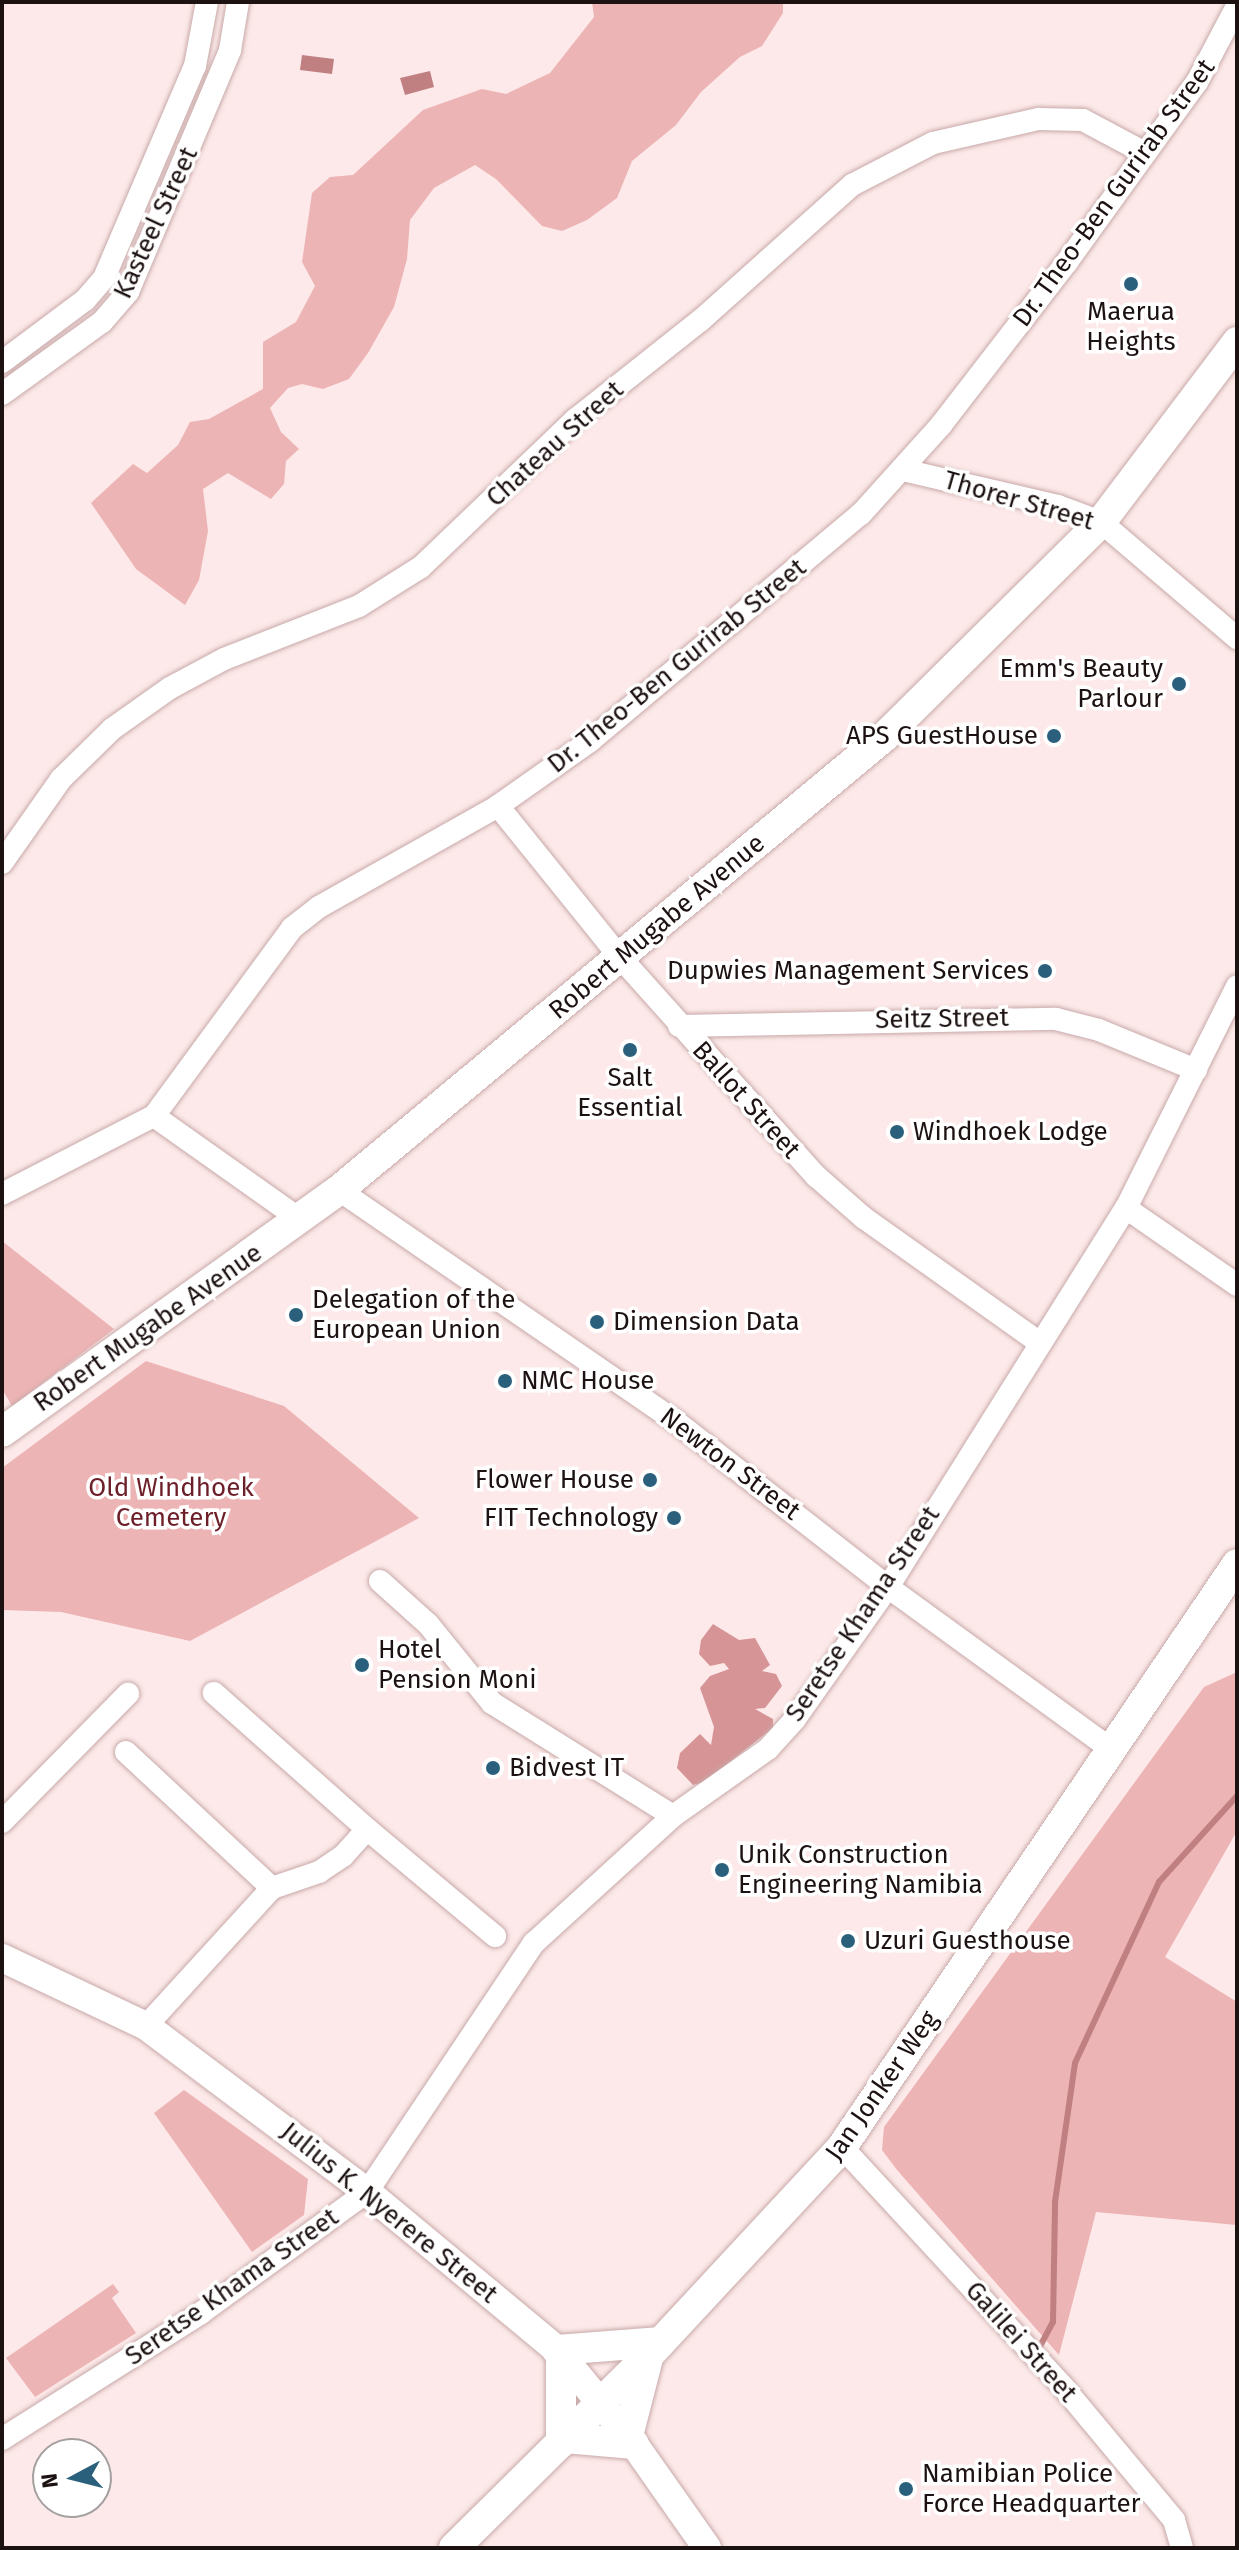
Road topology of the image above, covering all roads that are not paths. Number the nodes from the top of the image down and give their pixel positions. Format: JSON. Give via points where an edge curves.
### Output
{"nodes":[{"id":1,"x":207,"y":2,"type":"edge"},
{"id":2,"x":238,"y":2,"type":"edge"},
{"id":3,"x":1237,"y":6,"type":"edge"},
{"id":4,"x":1143,"y":152,"type":"junction"},
{"id":5,"x":1237,"y":342,"type":"edge"},
{"id":6,"x":2,"y":362,"type":"edge"},
{"id":7,"x":2,"y":394,"type":"edge"},
{"id":8,"x":903,"y":470,"type":"junction"},
{"id":9,"x":1101,"y":522,"type":"junction"},
{"id":10,"x":1237,"y":638,"type":"edge"},
{"id":11,"x":498,"y":806,"type":"junction"},
{"id":12,"x":2,"y":863,"type":"edge"},
{"id":13,"x":620,"y":957,"type":"junction"},
{"id":14,"x":1237,"y":986,"type":"edge"},
{"id":15,"x":679,"y":1026,"type":"junction"},
{"id":16,"x":1196,"y":1070,"type":"junction"},
{"id":17,"x":154,"y":1116,"type":"junction"},
{"id":18,"x":339,"y":1190,"type":"junction"},
{"id":19,"x":2,"y":1194,"type":"edge"},
{"id":20,"x":1126,"y":1208,"type":"junction"},
{"id":21,"x":301,"y":1220,"type":"junction"},
{"id":22,"x":1237,"y":1285,"type":"edge"},
{"id":23,"x":1040,"y":1343,"type":"junction"},
{"id":24,"x":2,"y":1432,"type":"edge"},
{"id":25,"x":1237,"y":1564,"type":"edge"},
{"id":26,"x":380,"y":1581,"type":"dead end"},
{"id":27,"x":888,"y":1587,"type":"junction"},
{"id":28,"x":214,"y":1693,"type":"dead end"},
{"id":29,"x":128,"y":1694,"type":"dead end"},
{"id":30,"x":1112,"y":1750,"type":"junction"},
{"id":31,"x":126,"y":1752,"type":"dead end"},
{"id":32,"x":673,"y":1816,"type":"junction"},
{"id":33,"x":2,"y":1822,"type":"edge"},
{"id":34,"x":367,"y":1829,"type":"junction"},
{"id":35,"x":272,"y":1888,"type":"junction"},
{"id":36,"x":495,"y":1936,"type":"dead end"},
{"id":37,"x":2,"y":1958,"type":"edge"},
{"id":38,"x":146,"y":2026,"type":"junction"},
{"id":39,"x":842,"y":2147,"type":"junction"},
{"id":40,"x":367,"y":2192,"type":"junction"},
{"id":41,"x":655,"y":2349,"type":"junction"},
{"id":42,"x":559,"y":2354,"type":"junction"},
{"id":43,"x":601,"y":2403,"type":"junction"},
{"id":44,"x":2,"y":2439,"type":"edge"},
{"id":45,"x":631,"y":2440,"type":"junction"},
{"id":46,"x":563,"y":2441,"type":"junction"},
{"id":47,"x":454,"y":2548,"type":"edge"},
{"id":48,"x":707,"y":2548,"type":"edge"},
{"id":49,"x":1182,"y":2548,"type":"edge"}],
"edges":[{"from":1,"to":6,"type":"street","name":"Kasteel Street","via":[[195,66],[104,278],[79,305]]},
{"from":2,"to":7,"type":"street","name":"Kasteel Street","via":[[230,50],[128,292],[102,322]]},
{"from":3,"to":4,"type":"street","name":"Dr. Theo-Ben Gurirab Street","via":[[1197,82]]},
{"from":4,"to":8,"type":"street","name":"Dr. Theo-Ben Gurirab Street","via":[[1067,262]]},
{"from":4,"to":12,"type":"street","name":"Chateau Street","via":[[1083,120],[1039,119],[933,143],[852,185],[701,320],[576,419],[421,567],[359,606],[224,659],[170,688],[112,729],[61,779]]},
{"from":5,"to":9,"type":"main road","name":"Robert Mugabe Avenue"},
{"from":8,"to":9,"type":"street","name":"Thorer Street","via":[[1058,506]]},
{"from":8,"to":11,"type":"street","name":"Dr. Theo-Ben Gurirab Street","via":[[861,514],[739,619],[590,741]]},
{"from":9,"to":10,"type":"street","name":"Thorer Street"},
{"from":9,"to":13,"type":"main road","name":"Robert Mugabe Avenue","via":[[884,737]]},
{"from":11,"to":13,"type":"street","name":"Ballot Street"},
{"from":11,"to":17,"type":"street","name":"Dr. Theo-Ben Gurirab Street","via":[[319,907],[292,928]]},
{"from":13,"to":15,"type":"street","name":"Ballot Street"},
{"from":13,"to":18,"type":"main road","name":"Robert Mugabe Avenue"},
{"from":14,"to":16,"type":"street","name":"Seretse Khama Street"},
{"from":15,"to":16,"type":"street","name":"Seitz Street","via":[[1056,1019],[1099,1030]]},
{"from":15,"to":23,"type":"street","name":"Ballot Street","via":[[782,1143],[837,1196]]},
{"from":16,"to":20,"type":"street","name":"Seretse Khama Street"},
{"from":17,"to":19,"type":"street","name":"Dr. Theo-Ben Gurirab Street"},
{"from":17,"to":21,"type":"street"},
{"from":18,"to":21,"type":"main road","name":"Robert Mugabe Avenue"},
{"from":18,"to":27,"type":"street","name":"Newton Street","via":[[675,1421]]},
{"from":20,"to":22,"type":"street"},
{"from":20,"to":23,"type":"street","name":"Seretse Khama Street"},
{"from":21,"to":24,"type":"main road","name":"Robert Mugabe Avenue"},
{"from":23,"to":27,"type":"street","name":"Seretse Khama Street"},
{"from":25,"to":30,"type":"main road","name":"Jan Jonker Weg"},
{"from":26,"to":32,"type":"street","via":[[420,1615],[492,1703]]},
{"from":27,"to":30,"type":"street","name":"Newton Street"},
{"from":27,"to":32,"type":"street","name":"Seretse Khama Street","via":[[811,1699],[768,1749]]},
{"from":28,"to":34,"type":"street"},
{"from":29,"to":33,"type":"street"},
{"from":30,"to":39,"type":"main road","name":"Jan Jonker Weg"},
{"from":31,"to":35,"type":"street"},
{"from":32,"to":40,"type":"street","name":"Seretse Khama Street","via":[[534,1943]]},
{"from":34,"to":35,"type":"street","via":[[343,1856],[319,1872]]},
{"from":34,"to":36,"type":"street"},
{"from":35,"to":38,"type":"street"},
{"from":37,"to":38,"type":"street","name":"Julius K. Nyerere Street"},
{"from":38,"to":40,"type":"street","name":"Julius K. Nyerere Street"},
{"from":39,"to":41,"type":"main road","name":"Jan Jonker Weg"},
{"from":39,"to":49,"type":"street","name":"Galilei Street","via":[[1064,2388],[1174,2520]]},
{"from":40,"to":42,"type":"street","name":"Julius K. Nyerere Street"},
{"from":40,"to":44,"type":"street","name":"Seretse Khama Street","via":[[201,2313]]},
{"from":41,"to":42,"type":"main road"},
{"from":41,"to":43,"type":"main road","name":"Jan Jonker Weg"},
{"from":41,"to":45,"type":"main road"},
{"from":42,"to":43,"type":"street","name":"Julius K. Nyerere Street"},
{"from":42,"to":46,"type":"main road"},
{"from":43,"to":45,"type":"street","name":"Julius K. Nyerere Street"},
{"from":43,"to":46,"type":"main road","name":"Jan Jonker Weg"},
{"from":45,"to":46,"type":"main road"},
{"from":45,"to":48,"type":"street","name":"Julius K. Nyerere Street"},
{"from":46,"to":47,"type":"main road","name":"Jan Jonker Weg"}]}
